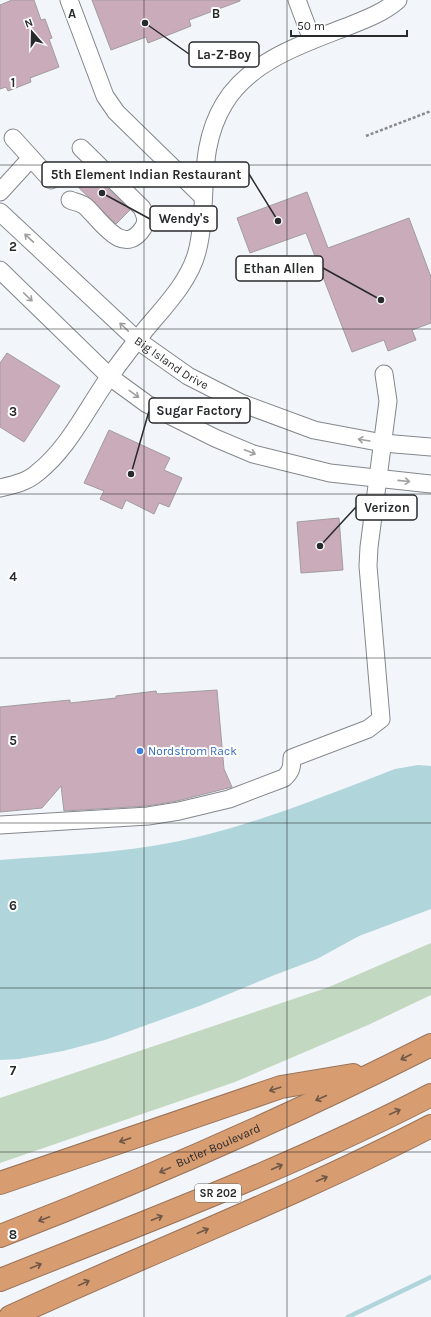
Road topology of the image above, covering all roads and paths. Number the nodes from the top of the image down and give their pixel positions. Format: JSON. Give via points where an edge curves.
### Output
{"nodes":[{"id":1,"x":69,"y":0,"type":"edge"},
{"id":2,"x":297,"y":0,"type":"edge"},
{"id":3,"x":398,"y":0,"type":"edge"},
{"id":4,"x":312,"y":40,"type":"junction"},
{"id":5,"x":431,"y":110,"type":"edge"},
{"id":6,"x":366,"y":136,"type":"dead end"},
{"id":7,"x":13,"y":138,"type":"dead end"},
{"id":8,"x":81,"y":148,"type":"dead end"},
{"id":9,"x":31,"y":158,"type":"junction"},
{"id":10,"x":51,"y":180,"type":"dead end"},
{"id":11,"x":0,"y":192,"type":"edge"},
{"id":12,"x":202,"y":196,"type":"junction"},
{"id":13,"x":70,"y":200,"type":"dead end"},
{"id":14,"x":0,"y":212,"type":"edge"},
{"id":15,"x":0,"y":270,"type":"edge"},
{"id":16,"x":137,"y":340,"type":"junction"},
{"id":17,"x":384,"y":374,"type":"dead end"},
{"id":18,"x":110,"y":377,"type":"junction"},
{"id":19,"x":383,"y":443,"type":"junction"},
{"id":20,"x":431,"y":447,"type":"edge"},
{"id":21,"x":379,"y":478,"type":"junction"},
{"id":22,"x":431,"y":484,"type":"edge"},
{"id":23,"x":0,"y":488,"type":"edge"},
{"id":24,"x":0,"y":825,"type":"edge"},
{"id":25,"x":431,"y":1045,"type":"edge"},
{"id":26,"x":382,"y":1070,"type":"junction"},
{"id":27,"x":431,"y":1095,"type":"edge"},
{"id":28,"x":431,"y":1126,"type":"edge"},
{"id":29,"x":0,"y":1183,"type":"edge"},
{"id":30,"x":0,"y":1236,"type":"edge"},
{"id":31,"x":0,"y":1280,"type":"edge"},
{"id":32,"x":10,"y":1317,"type":"edge"}],
"edges":[{"from":1,"to":12,"type":"street","via":[[105,96],[116,112]]},
{"from":2,"to":4,"type":"street"},
{"from":3,"to":4,"type":"street","via":[[371,18]]},
{"from":4,"to":12,"type":"street","via":[[253,72],[237,86],[225,103],[213,124]]},
{"from":5,"to":6,"type":"path"},
{"from":7,"to":9,"type":"street"},
{"from":8,"to":13,"type":"street","via":[[142,208],[146,217],[145,224],[140,232],[131,238],[121,240],[84,205]]},
{"from":9,"to":10,"type":"street"},
{"from":9,"to":11,"type":"street"},
{"from":12,"to":16,"type":"street","via":[[197,253],[188,274]]},
{"from":16,"to":14,"type":"street","name":"Big Island Drive","one_way":true},
{"from":15,"to":18,"type":"street","one_way":true},
{"from":16,"to":18,"type":"street"},
{"from":19,"to":16,"type":"street","name":"Big Island Drive","one_way":true,"via":[[314,430],[241,403],[188,376]]},
{"from":17,"to":19,"type":"street","via":[[388,401]]},
{"from":18,"to":21,"type":"street","one_way":true,"via":[[147,404],[253,454],[330,473]]},
{"from":18,"to":23,"type":"street","via":[[66,442],[37,474]]},
{"from":19,"to":20,"type":"street","name":"Big Island Drive"},
{"from":19,"to":21,"type":"street"},
{"from":21,"to":22,"type":"street","one_way":true},
{"from":21,"to":24,"type":"street","via":[[368,566],[381,719],[376,724],[292,758],[290,773],[284,778],[229,799],[148,816]]},
{"from":25,"to":26,"type":"highway","name":"Butler Boulevard","one_way":true},
{"from":26,"to":29,"type":"highway","one_way":true,"via":[[281,1087]]},
{"from":26,"to":30,"type":"highway","name":"Butler Boulevard","one_way":true,"via":[[145,1179]]},
{"from":31,"to":27,"type":"highway","number":"SR 202","one_way":true,"via":[[211,1196]]},
{"from":32,"to":28,"type":"highway","one_way":true,"via":[[333,1174]]}]}
